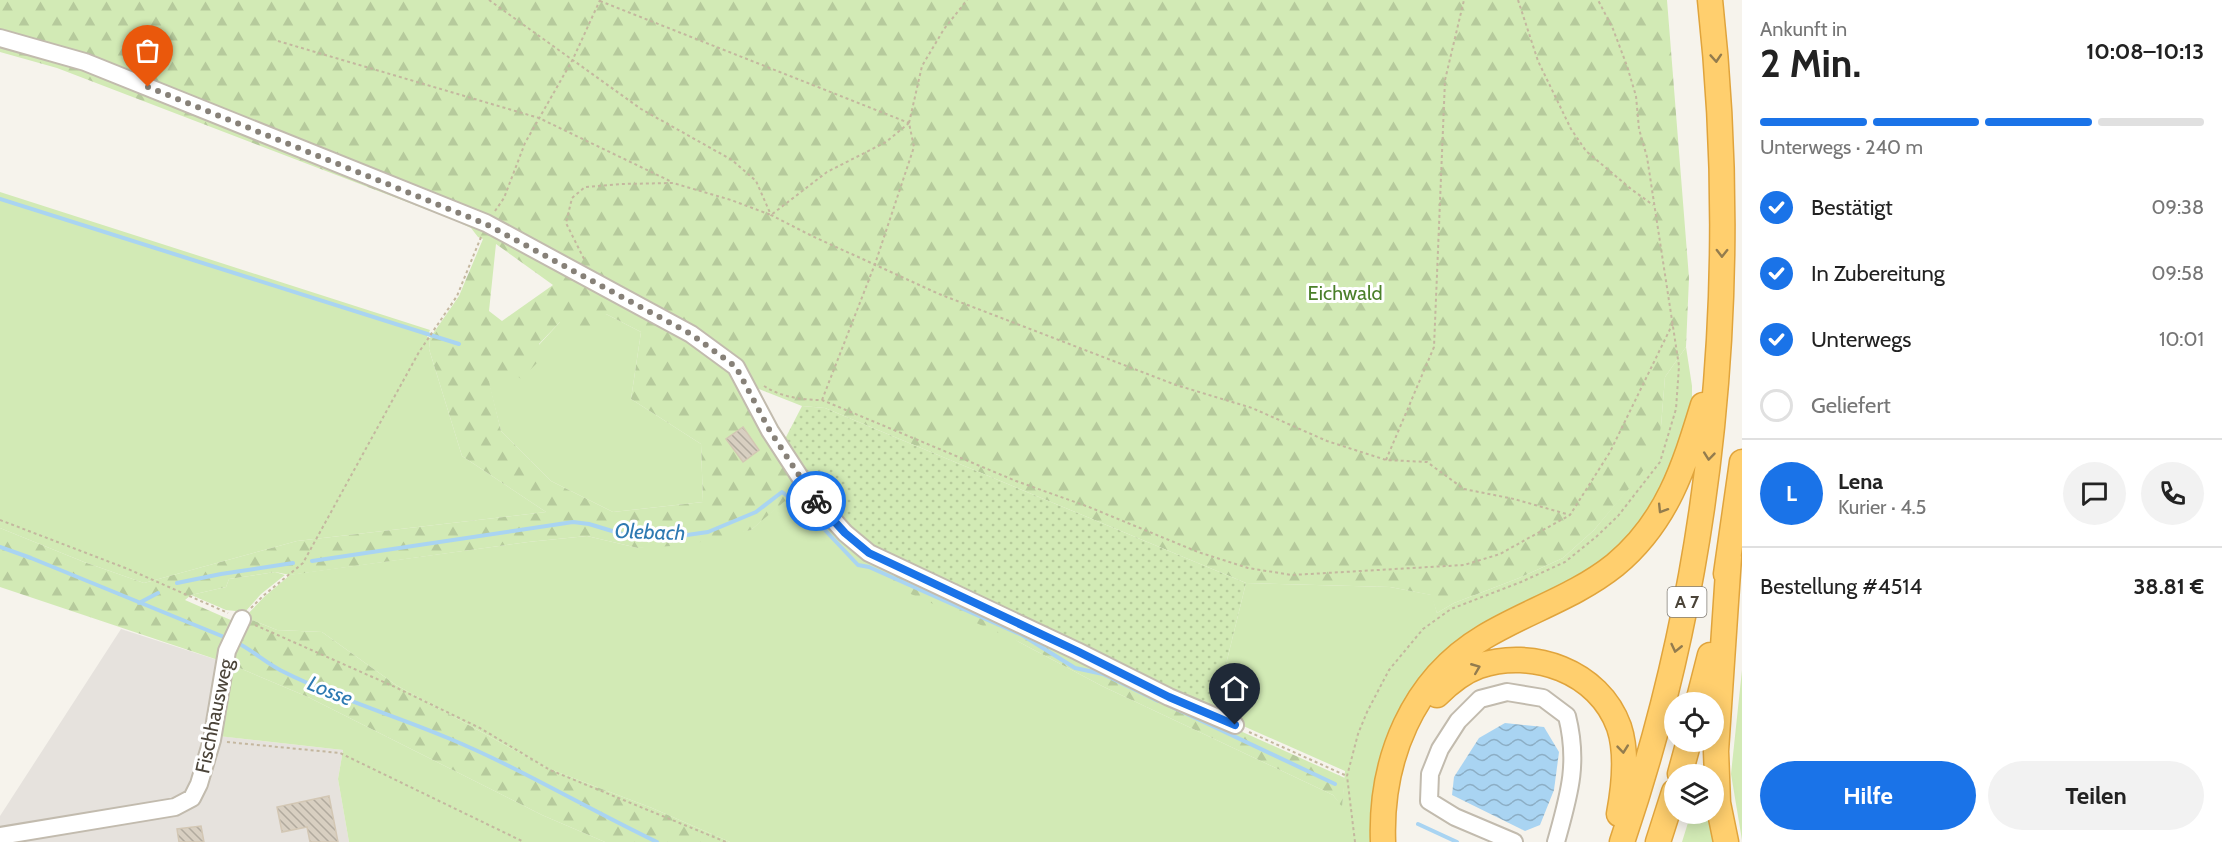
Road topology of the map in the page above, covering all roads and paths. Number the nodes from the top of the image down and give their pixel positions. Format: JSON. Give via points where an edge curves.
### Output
{"nodes":[{"id":1,"x":489,"y":0,"type":"edge"},
{"id":2,"x":600,"y":0,"type":"edge"},
{"id":3,"x":967,"y":0,"type":"edge"},
{"id":4,"x":1464,"y":0,"type":"edge"},
{"id":5,"x":1518,"y":0,"type":"edge"},
{"id":6,"x":1598,"y":0,"type":"edge"},
{"id":7,"x":1710,"y":0,"type":"edge"},
{"id":8,"x":0,"y":38,"type":"edge"},
{"id":9,"x":278,"y":41,"type":"dead end"},
{"id":10,"x":573,"y":59,"type":"junction"},
{"id":11,"x":539,"y":118,"type":"junction"},
{"id":12,"x":909,"y":123,"type":"junction"},
{"id":13,"x":674,"y":183,"type":"junction"},
{"id":14,"x":504,"y":198,"type":"dead end"},
{"id":15,"x":1654,"y":206,"type":"junction"},
{"id":16,"x":771,"y":215,"type":"junction"},
{"id":17,"x":486,"y":224,"type":"junction"},
{"id":18,"x":875,"y":264,"type":"junction"},
{"id":19,"x":591,"y":281,"type":"junction"},
{"id":20,"x":1673,"y":323,"type":"junction"},
{"id":21,"x":1719,"y":356,"type":"junction"},
{"id":22,"x":762,"y":385,"type":"dead end"},
{"id":23,"x":822,"y":400,"type":"junction"},
{"id":24,"x":1386,"y":460,"type":"junction"},
{"id":25,"x":1742,"y":462,"type":"edge"},
{"id":26,"x":1570,"y":515,"type":"junction"},
{"id":27,"x":0,"y":520,"type":"edge"},
{"id":28,"x":1729,"y":557,"type":"junction"},
{"id":29,"x":242,"y":619,"type":"junction"},
{"id":30,"x":1700,"y":692,"type":"edge"},
{"id":31,"x":1235,"y":725,"type":"joint"},
{"id":32,"x":212,"y":740,"type":"junction"},
{"id":33,"x":1347,"y":776,"type":"junction"},
{"id":34,"x":1664,"y":823,"type":"edge"},
{"id":35,"x":0,"y":836,"type":"edge"},
{"id":36,"x":524,"y":842,"type":"edge"},
{"id":37,"x":726,"y":842,"type":"edge"},
{"id":38,"x":1355,"y":842,"type":"edge"},
{"id":39,"x":1383,"y":842,"type":"edge"},
{"id":40,"x":1392,"y":842,"type":"edge"},
{"id":41,"x":1514,"y":842,"type":"edge"},
{"id":42,"x":1557,"y":842,"type":"edge"},
{"id":43,"x":1613,"y":842,"type":"edge"},
{"id":44,"x":1622,"y":842,"type":"edge"},
{"id":45,"x":1658,"y":842,"type":"edge"},
{"id":46,"x":1726,"y":842,"type":"edge"}],
"edges":[{"from":1,"to":10,"type":"path"},
{"from":2,"to":10,"type":"path"},
{"from":2,"to":12,"type":"path"},
{"from":3,"to":12,"type":"path","via":[[922,66]]},
{"from":4,"to":24,"type":"path","via":[[1445,80],[1434,347]]},
{"from":5,"to":15,"type":"path","via":[[1538,61],[1571,129],[1586,151]]},
{"from":6,"to":15,"type":"path","via":[[1613,29],[1636,96]]},
{"from":7,"to":21,"type":"highway","number":"A 7","one_way":true,"via":[[1722,172]]},
{"from":8,"to":17,"type":"street","via":[[85,62]]},
{"from":9,"to":11,"type":"path"},
{"from":10,"to":11,"type":"path"},
{"from":10,"to":16,"type":"path","via":[[641,109],[732,160],[756,181]]},
{"from":11,"to":13,"type":"path"},
{"from":11,"to":14,"type":"path"},
{"from":12,"to":16,"type":"path","via":[[886,142],[827,172]]},
{"from":12,"to":18,"type":"path","via":[[914,147]]},
{"from":13,"to":16,"type":"path"},
{"from":13,"to":19,"type":"path","via":[[585,187],[572,198],[566,223],[591,269]]},
{"from":15,"to":20,"type":"path"},
{"from":16,"to":18,"type":"path"},
{"from":17,"to":19,"type":"street"},
{"from":17,"to":29,"type":"path","via":[[457,296],[432,331],[303,563],[262,596]]},
{"from":18,"to":23,"type":"path"},
{"from":18,"to":24,"type":"path","via":[[939,294],[1165,381],[1252,408],[1327,441]]},
{"from":19,"to":31,"type":"street","via":[[691,334],[736,367],[770,431],[813,497],[869,553]]},
{"from":20,"to":26,"type":"path","via":[[1610,452]]},
{"from":20,"to":33,"type":"path","via":[[1679,366],[1676,409],[1660,462],[1618,516],[1565,562],[1451,609],[1423,629],[1389,670],[1367,712]]},
{"from":21,"to":39,"type":"highway","one_way":true,"via":[[1679,478],[1649,530],[1615,565],[1592,581],[1463,651],[1442,669],[1413,707],[1390,764],[1383,805]]},
{"from":21,"to":44,"type":"highway","number":"A 7","one_way":true,"via":[[1706,486],[1687,603],[1647,762]]},
{"from":22,"to":23,"type":"path","via":[[801,400]]},
{"from":23,"to":26,"type":"path","via":[[1198,552],[1248,568],[1292,575],[1464,565],[1500,554]]},
{"from":24,"to":26,"type":"path","via":[[1427,462],[1464,489]]},
{"from":25,"to":28,"type":"highway","number":"A 7"},
{"from":27,"to":29,"type":"path","via":[[128,569]]},
{"from":28,"to":30,"type":"highway","number":"A 7"},
{"from":28,"to":46,"type":"highway","via":[[1716,751]]},
{"from":29,"to":32,"type":"street","name":"Fischhausweg","via":[[227,651]]},
{"from":29,"to":37,"type":"path","via":[[459,718],[550,770]]},
{"from":31,"to":33,"type":"path"},
{"from":32,"to":35,"type":"street","name":"Fischhausweg","via":[[200,784],[192,798],[175,807]]},
{"from":32,"to":36,"type":"path","via":[[340,753]]},
{"from":33,"to":38,"type":"path"},
{"from":34,"to":45,"type":"highway"},
{"from":40,"to":43,"type":"highway","one_way":true,"via":[[1392,806],[1399,766],[1424,712],[1462,674],[1510,660],[1561,667],[1590,686],[1612,713],[1619,727],[1624,760],[1622,798]]},
{"from":41,"to":42,"type":"street","via":[[1455,817],[1430,801],[1430,774],[1458,721],[1480,699],[1507,692],[1543,698],[1567,716],[1573,740],[1572,780]]}]}
